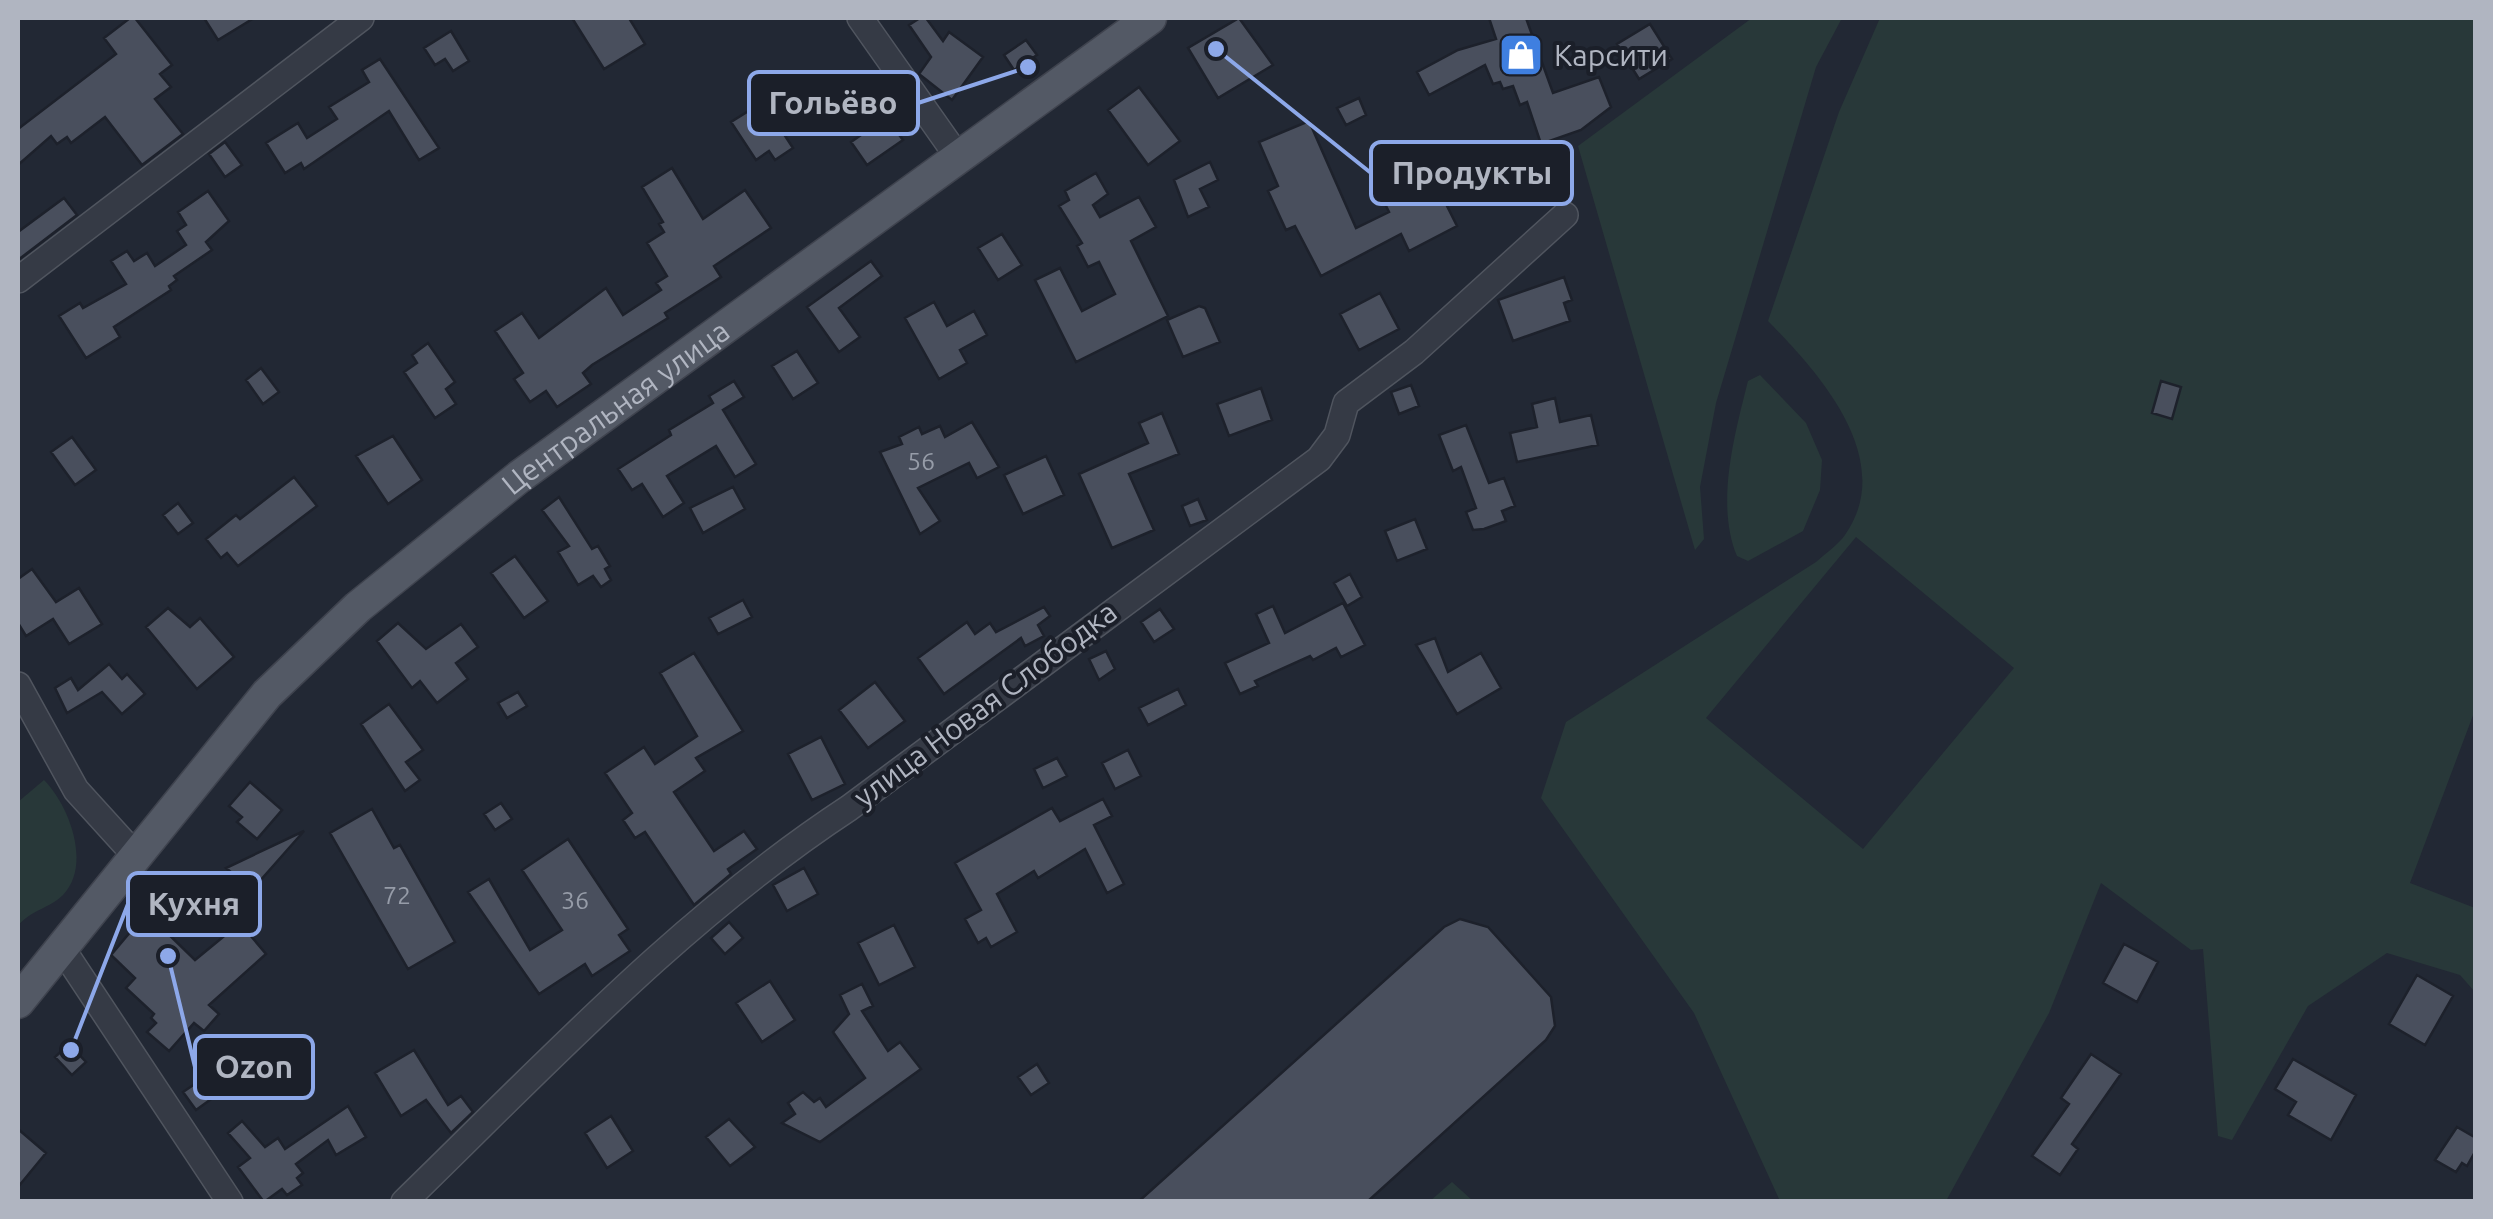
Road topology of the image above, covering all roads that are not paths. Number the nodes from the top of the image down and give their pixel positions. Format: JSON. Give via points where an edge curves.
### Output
{"nodes":[{"id":1,"x":362,"y":18,"type":"edge"},
{"id":2,"x":860,"y":18,"type":"edge"},
{"id":3,"x":1150,"y":18,"type":"edge"},
{"id":4,"x":958,"y":157,"type":"junction"},
{"id":5,"x":1565,"y":215,"type":"dead end"},
{"id":6,"x":18,"y":280,"type":"edge"},
{"id":7,"x":18,"y":685,"type":"edge"},
{"id":8,"x":135,"y":855,"type":"junction"},
{"id":9,"x":61,"y":947,"type":"junction"},
{"id":10,"x":18,"y":1002,"type":"edge"},
{"id":11,"x":230,"y":1202,"type":"edge"},
{"id":12,"x":404,"y":1202,"type":"edge"}],
"edges":[{"from":1,"to":6,"type":"street"},
{"from":2,"to":4,"type":"street"},
{"from":3,"to":4,"type":"main road","name":"Центральная улица"},
{"from":4,"to":8,"type":"main road","name":"Центральная улица","via":[[519,477],[371,596],[267,694]]},
{"from":5,"to":12,"type":"street","name":"улица Новая Слободка","via":[[1414,352],[1346,404],[1337,435],[1319,458],[774,857],[618,994]]},
{"from":7,"to":8,"type":"street","via":[[76,790]]},
{"from":8,"to":9,"type":"main road","name":"Центральная улица"},
{"from":9,"to":10,"type":"main road","name":"Центральная улица"},
{"from":9,"to":11,"type":"street"}]}
